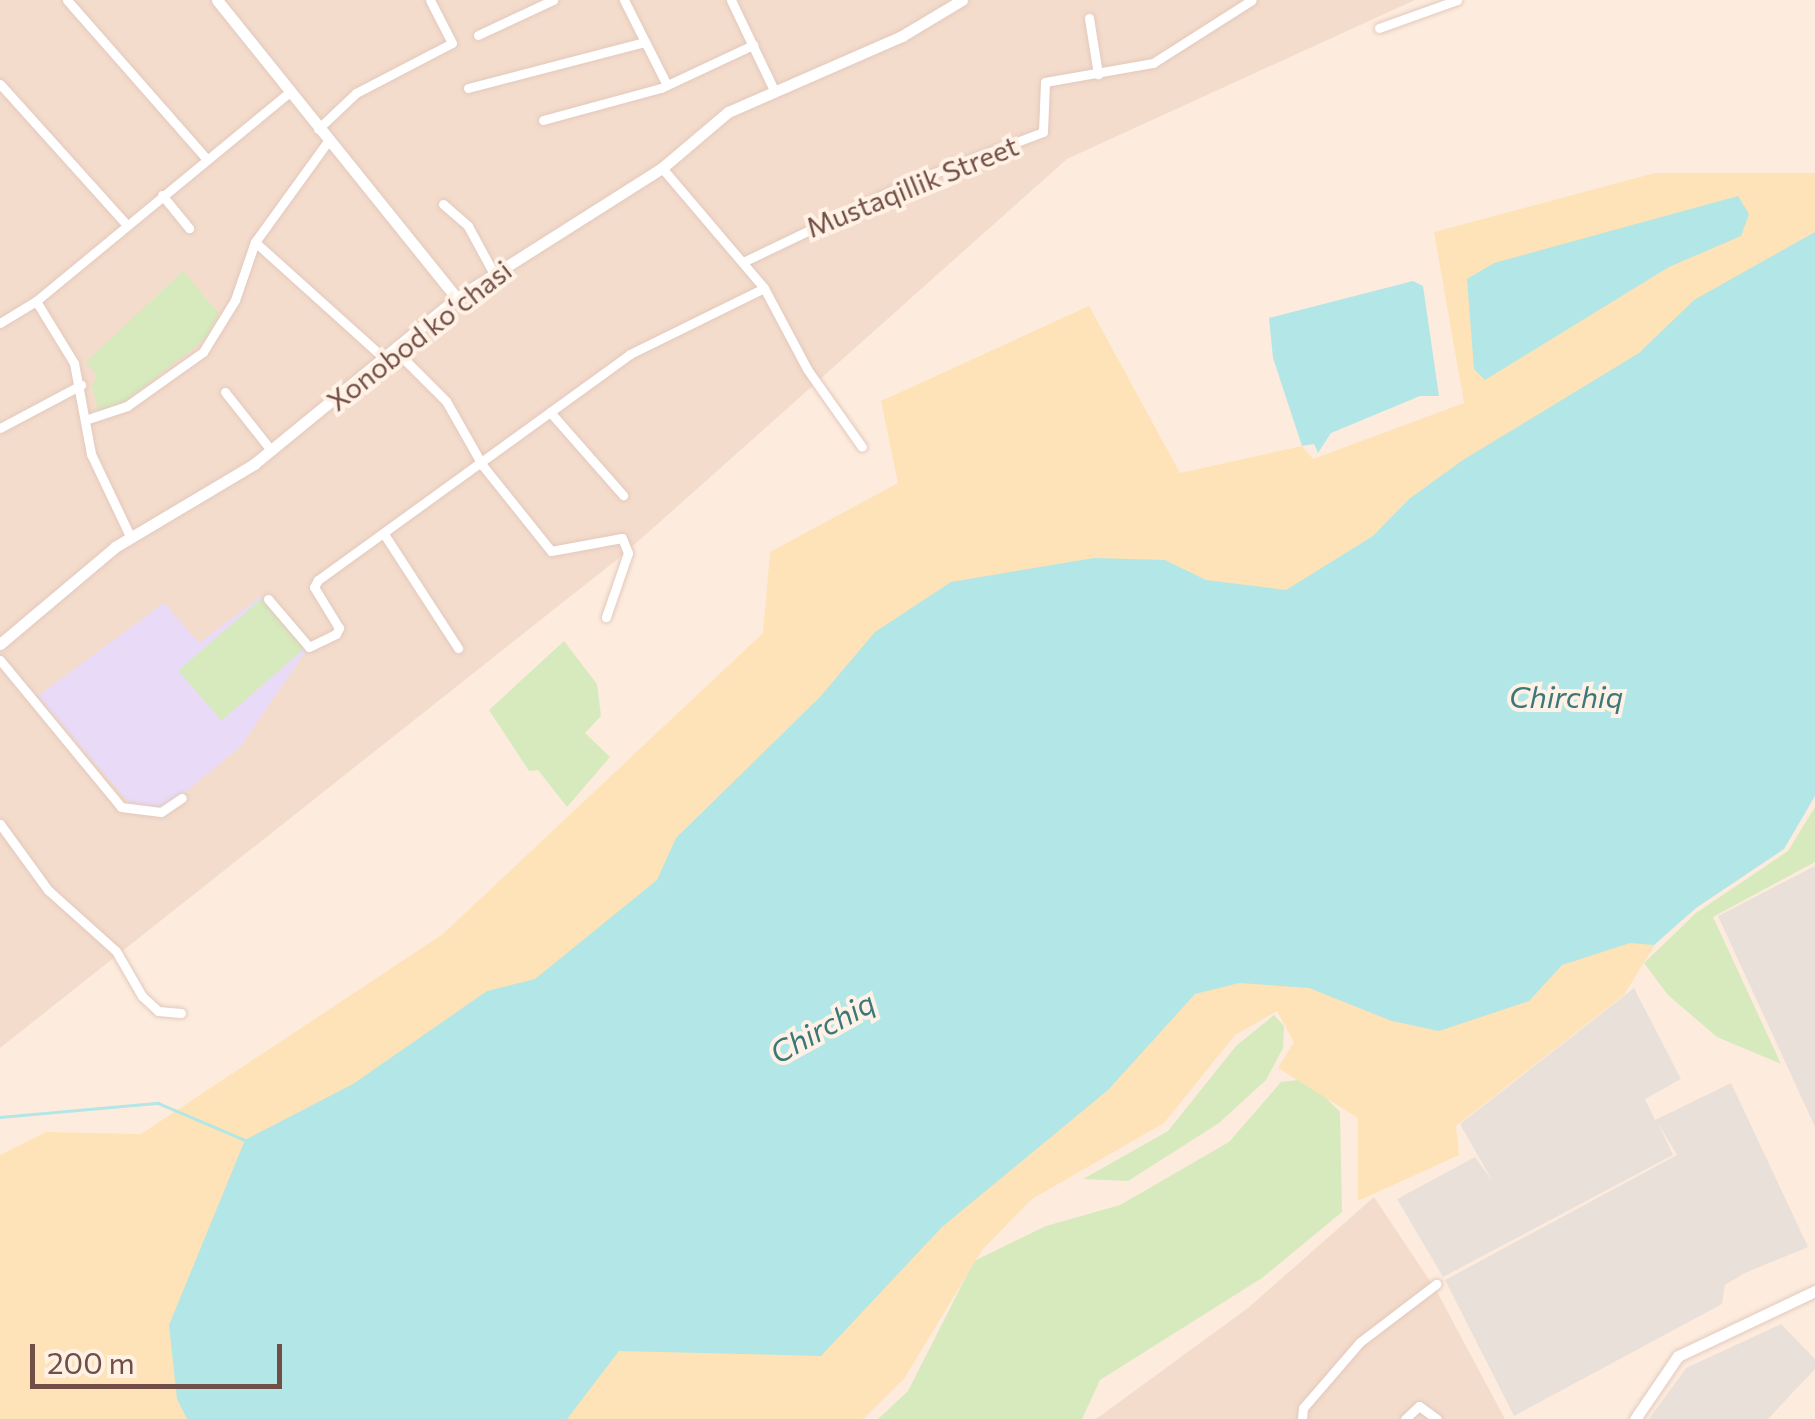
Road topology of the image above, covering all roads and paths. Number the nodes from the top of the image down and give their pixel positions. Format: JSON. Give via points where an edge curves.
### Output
{"nodes":[{"id":1,"x":67,"y":0,"type":"edge"},
{"id":2,"x":216,"y":0,"type":"edge"},
{"id":3,"x":430,"y":0,"type":"edge"},
{"id":4,"x":624,"y":0,"type":"edge"},
{"id":5,"x":731,"y":0,"type":"edge"},
{"id":6,"x":962,"y":0,"type":"edge"},
{"id":7,"x":1252,"y":0,"type":"edge"},
{"id":8,"x":1457,"y":0,"type":"edge"},
{"id":9,"x":549,"y":1,"type":"edge"},
{"id":10,"x":1089,"y":18,"type":"dead end"},
{"id":11,"x":1379,"y":28,"type":"dead end"},
{"id":12,"x":478,"y":34,"type":"dead end"},
{"id":13,"x":644,"y":42,"type":"junction"},
{"id":14,"x":753,"y":44,"type":"junction"},
{"id":15,"x":1098,"y":74,"type":"junction"},
{"id":16,"x":0,"y":84,"type":"edge"},
{"id":17,"x":666,"y":84,"type":"junction"},
{"id":18,"x":468,"y":88,"type":"dead end"},
{"id":19,"x":774,"y":90,"type":"junction"},
{"id":20,"x":287,"y":94,"type":"junction"},
{"id":21,"x":544,"y":120,"type":"dead end"},
{"id":22,"x":318,"y":128,"type":"junction"},
{"id":23,"x":328,"y":142,"type":"junction"},
{"id":24,"x":206,"y":158,"type":"junction"},
{"id":25,"x":662,"y":168,"type":"junction"},
{"id":26,"x":162,"y":195,"type":"junction"},
{"id":27,"x":443,"y":204,"type":"dead end"},
{"id":28,"x":126,"y":224,"type":"junction"},
{"id":29,"x":189,"y":228,"type":"dead end"},
{"id":30,"x":256,"y":242,"type":"junction"},
{"id":31,"x":744,"y":262,"type":"junction"},
{"id":32,"x":494,"y":274,"type":"junction"},
{"id":33,"x":764,"y":288,"type":"junction"},
{"id":34,"x":457,"y":298,"type":"junction"},
{"id":35,"x":36,"y":301,"type":"junction"},
{"id":36,"x":0,"y":323,"type":"edge"},
{"id":37,"x":391,"y":355,"type":"junction"},
{"id":38,"x":82,"y":385,"type":"junction"},
{"id":39,"x":225,"y":392,"type":"dead end"},
{"id":40,"x":550,"y":412,"type":"junction"},
{"id":41,"x":85,"y":420,"type":"junction"},
{"id":42,"x":0,"y":428,"type":"edge"},
{"id":43,"x":862,"y":446,"type":"dead end"},
{"id":44,"x":271,"y":450,"type":"junction"},
{"id":45,"x":483,"y":466,"type":"junction"},
{"id":46,"x":623,"y":495,"type":"dead end"},
{"id":47,"x":384,"y":534,"type":"junction"},
{"id":48,"x":130,"y":536,"type":"junction"},
{"id":49,"x":268,"y":599,"type":"dead end"},
{"id":50,"x":606,"y":617,"type":"dead end"},
{"id":51,"x":0,"y":644,"type":"edge"},
{"id":52,"x":458,"y":648,"type":"dead end"},
{"id":53,"x":0,"y":660,"type":"edge"},
{"id":54,"x":182,"y":798,"type":"dead end"},
{"id":55,"x":0,"y":824,"type":"edge"},
{"id":56,"x":182,"y":1013,"type":"dead end"},
{"id":57,"x":1436,"y":1284,"type":"dead end"},
{"id":58,"x":1815,"y":1291,"type":"edge"},
{"id":59,"x":1302,"y":1419,"type":"edge"},
{"id":60,"x":1405,"y":1419,"type":"edge"},
{"id":61,"x":1437,"y":1419,"type":"edge"},
{"id":62,"x":1635,"y":1419,"type":"edge"}],
"edges":[{"from":1,"to":24,"type":"street"},
{"from":2,"to":20,"type":"main road"},
{"from":3,"to":22,"type":"street","via":[[452,43],[356,93]]},
{"from":4,"to":13,"type":"street"},
{"from":5,"to":14,"type":"street"},
{"from":6,"to":19,"type":"main road","name":"Xonobod koʻchasi","via":[[902,36]]},
{"from":7,"to":15,"type":"street","name":"Mustaqillik Street","via":[[1153,64]]},
{"from":8,"to":11,"type":"street"},
{"from":9,"to":12,"type":"street"},
{"from":10,"to":15,"type":"street"},
{"from":13,"to":17,"type":"street"},
{"from":13,"to":18,"type":"street"},
{"from":14,"to":17,"type":"street"},
{"from":14,"to":19,"type":"street"},
{"from":15,"to":31,"type":"street","name":"Mustaqillik Street","via":[[1042,84],[1048,124],[1043,132],[908,184]]},
{"from":16,"to":28,"type":"street"},
{"from":17,"to":21,"type":"street"},
{"from":19,"to":25,"type":"main road","name":"Xonobod koʻchasi","via":[[728,112]]},
{"from":20,"to":22,"type":"main road"},
{"from":20,"to":24,"type":"street"},
{"from":22,"to":23,"type":"main road"},
{"from":23,"to":30,"type":"street"},
{"from":23,"to":34,"type":"main road"},
{"from":24,"to":26,"type":"street"},
{"from":25,"to":31,"type":"street","via":[[718,240]]},
{"from":25,"to":32,"type":"main road","name":"Xonobod koʻchasi"},
{"from":26,"to":28,"type":"street"},
{"from":26,"to":29,"type":"street"},
{"from":27,"to":32,"type":"street","via":[[468,226]]},
{"from":28,"to":35,"type":"street"},
{"from":30,"to":37,"type":"street"},
{"from":30,"to":41,"type":"street","via":[[234,300],[202,352],[127,406]]},
{"from":31,"to":33,"type":"street"},
{"from":32,"to":34,"type":"main road","name":"Xonobod koʻchasi"},
{"from":33,"to":40,"type":"street","via":[[630,354]]},
{"from":33,"to":43,"type":"street","via":[[807,369]]},
{"from":34,"to":37,"type":"main road","name":"Xonobod koʻchasi"},
{"from":35,"to":36,"type":"street"},
{"from":35,"to":38,"type":"street"},
{"from":37,"to":44,"type":"main road","name":"Xonobod koʻchasi"},
{"from":37,"to":45,"type":"street","via":[[446,401]]},
{"from":38,"to":41,"type":"street"},
{"from":38,"to":42,"type":"street"},
{"from":39,"to":44,"type":"street"},
{"from":40,"to":45,"type":"street"},
{"from":40,"to":46,"type":"street"},
{"from":41,"to":48,"type":"street","via":[[91,454]]},
{"from":44,"to":48,"type":"main road","name":"Xonobod koʻchasi"},
{"from":45,"to":47,"type":"street"},
{"from":45,"to":50,"type":"street","via":[[551,551],[580,551],[622,538],[628,553]]},
{"from":47,"to":49,"type":"street","via":[[315,583],[340,630],[316,646]]},
{"from":47,"to":52,"type":"street"},
{"from":48,"to":51,"type":"main road","name":"Xonobod koʻchasi"},
{"from":53,"to":54,"type":"street","via":[[121,807],[161,812]]},
{"from":55,"to":56,"type":"street","via":[[48,890],[116,951],[142,996],[158,1011]]},
{"from":57,"to":59,"type":"street","via":[[1360,1342],[1302,1408]]},
{"from":58,"to":62,"type":"main road","via":[[1678,1356]]},
{"from":60,"to":61,"type":"street","via":[[1419,1406]]}]}
